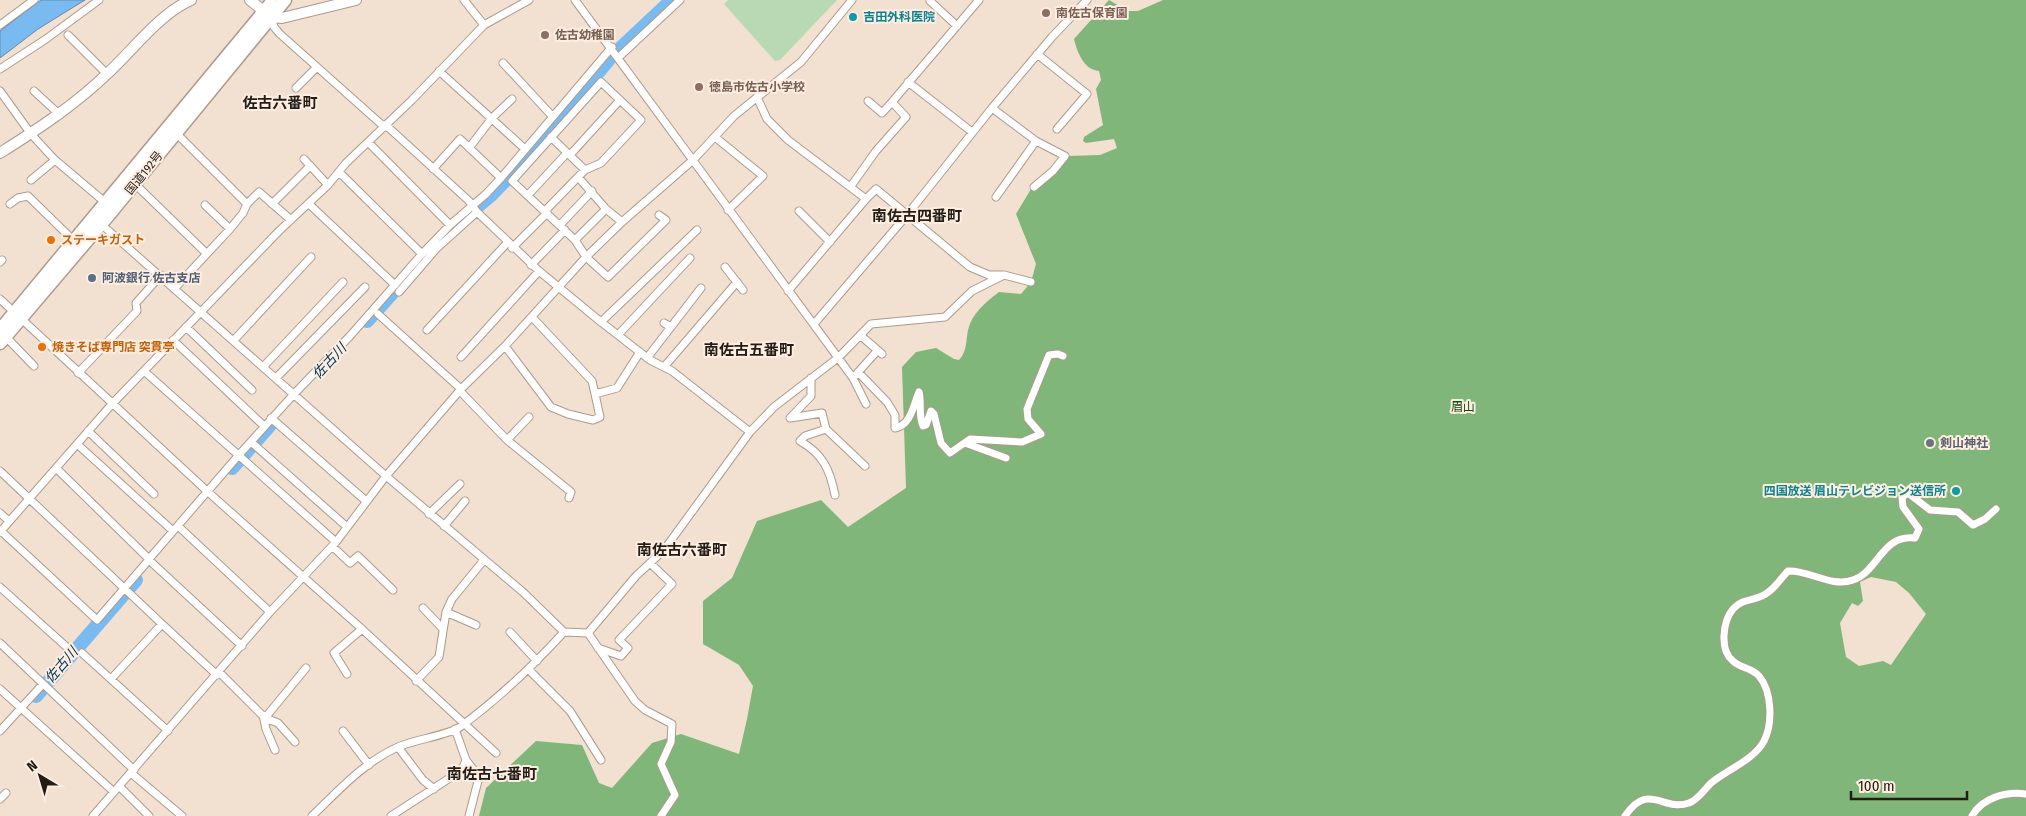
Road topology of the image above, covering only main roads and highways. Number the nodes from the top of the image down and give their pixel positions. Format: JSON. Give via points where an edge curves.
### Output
{"nodes":[{"id":1,"x":274,"y":0,"type":"edge"},
{"id":2,"x":285,"y":0,"type":"edge"},
{"id":3,"x":268,"y":14,"type":"junction"},
{"id":4,"x":19,"y":315,"type":"junction"},
{"id":5,"x":2,"y":337,"type":"edge"}],
"edges":[{"from":1,"to":3,"type":"highway","name":"国道192号"},
{"from":2,"to":3,"type":"highway","name":"国道192号"},
{"from":3,"to":4,"type":"highway","name":"国道192号","via":[[74,241]]},
{"from":3,"to":4,"type":"highway","name":"国道192号","via":[[102,224]]},
{"from":4,"to":5,"type":"highway","name":"国道192号"}]}
